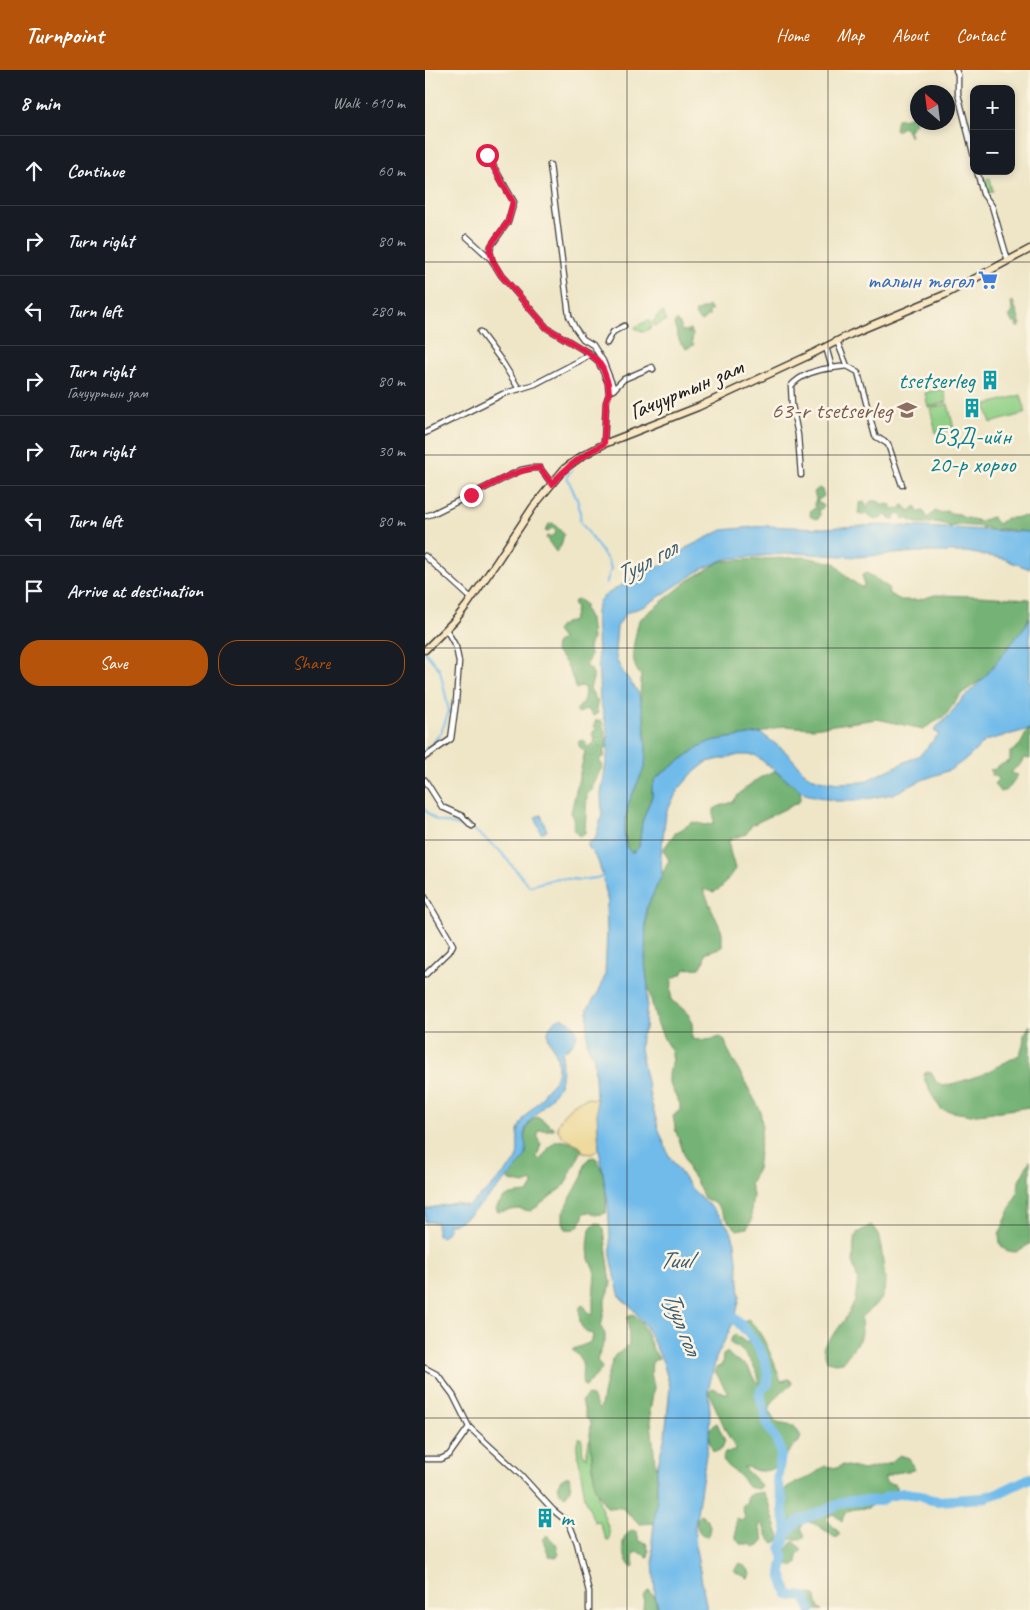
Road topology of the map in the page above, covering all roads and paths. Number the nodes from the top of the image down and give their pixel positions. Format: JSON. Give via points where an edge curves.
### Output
{"nodes":[{"id":1,"x":956,"y":70,"type":"edge"},
{"id":2,"x":970,"y":141,"type":"edge"},
{"id":3,"x":487,"y":155,"type":"dead end"},
{"id":4,"x":550,"y":165,"type":"dead end"},
{"id":5,"x":978,"y":175,"type":"edge"},
{"id":6,"x":467,"y":237,"type":"dead end"},
{"id":7,"x":1030,"y":249,"type":"edge"},
{"id":8,"x":493,"y":261,"type":"junction"},
{"id":9,"x":1008,"y":261,"type":"junction"},
{"id":10,"x":624,"y":326,"type":"dead end"},
{"id":11,"x":480,"y":332,"type":"dead end"},
{"id":12,"x":837,"y":341,"type":"junction"},
{"id":13,"x":607,"y":342,"type":"dead end"},
{"id":14,"x":826,"y":347,"type":"junction"},
{"id":15,"x":590,"y":354,"type":"junction"},
{"id":16,"x":847,"y":366,"type":"junction"},
{"id":17,"x":832,"y":368,"type":"junction"},
{"id":18,"x":653,"y":369,"type":"dead end"},
{"id":19,"x":519,"y":389,"type":"junction"},
{"id":20,"x":614,"y":389,"type":"junction"},
{"id":21,"x":609,"y":394,"type":"junction"},
{"id":22,"x":425,"y":433,"type":"edge"},
{"id":23,"x":604,"y":444,"type":"junction"},
{"id":24,"x":801,"y":475,"type":"dead end"},
{"id":25,"x":552,"y":484,"type":"junction"},
{"id":26,"x":901,"y":485,"type":"dead end"},
{"id":27,"x":425,"y":516,"type":"edge"},
{"id":28,"x":425,"y":556,"type":"edge"},
{"id":29,"x":471,"y":598,"type":"junction"},
{"id":30,"x":446,"y":629,"type":"junction"},
{"id":31,"x":425,"y":650,"type":"edge"},
{"id":32,"x":425,"y":757,"type":"edge"},
{"id":33,"x":425,"y":780,"type":"edge"},
{"id":34,"x":472,"y":826,"type":"dead end"},
{"id":35,"x":425,"y":897,"type":"edge"},
{"id":36,"x":425,"y":975,"type":"edge"},
{"id":37,"x":425,"y":1368,"type":"edge"},
{"id":38,"x":469,"y":1427,"type":"junction"},
{"id":39,"x":425,"y":1459,"type":"edge"},
{"id":40,"x":589,"y":1610,"type":"edge"}],
"edges":[{"from":1,"to":2,"type":"street","via":[[958,94]]},
{"from":3,"to":8,"type":"street","via":[[513,202],[508,222],[491,246]]},
{"from":4,"to":20,"type":"street","via":[[569,316],[603,361]]},
{"from":5,"to":9,"type":"street","via":[[983,194],[992,206]]},
{"from":6,"to":8,"type":"street"},
{"from":7,"to":9,"type":"main road","name":"Гачууртын зам"},
{"from":8,"to":15,"type":"street","via":[[501,275],[547,328]]},
{"from":9,"to":12,"type":"main road","name":"Гачууртын зам","via":[[951,292]]},
{"from":10,"to":13,"type":"street","via":[[613,332]]},
{"from":11,"to":19,"type":"street"},
{"from":12,"to":14,"type":"main road","name":"Гачууртын зам"},
{"from":12,"to":16,"type":"street"},
{"from":14,"to":17,"type":"street"},
{"from":14,"to":23,"type":"main road","name":"Гачууртын зам","via":[[698,407]]},
{"from":15,"to":19,"type":"street","via":[[535,384]]},
{"from":15,"to":21,"type":"street","via":[[605,374]]},
{"from":16,"to":17,"type":"street"},
{"from":16,"to":26,"type":"street","via":[[857,372],[875,436],[888,444]]},
{"from":17,"to":24,"type":"street","via":[[807,375],[791,386]]},
{"from":18,"to":20,"type":"street","via":[[624,379]]},
{"from":19,"to":22,"type":"street"},
{"from":20,"to":21,"type":"street"},
{"from":21,"to":23,"type":"street"},
{"from":23,"to":25,"type":"main road","name":"Гачууртын зам","via":[[576,460]]},
{"from":25,"to":27,"type":"street","via":[[540,468],[521,470]]},
{"from":25,"to":29,"type":"main road","name":"Гачууртын зам"},
{"from":28,"to":29,"type":"street"},
{"from":29,"to":30,"type":"main road","name":"Гачууртын зам"},
{"from":30,"to":31,"type":"main road","name":"Гачууртын зам"},
{"from":30,"to":32,"type":"street","via":[[456,647],[459,662],[451,739]]},
{"from":33,"to":34,"type":"street","via":[[442,807],[462,816]]},
{"from":35,"to":36,"type":"street","via":[[453,945]]},
{"from":37,"to":38,"type":"street","via":[[438,1375],[453,1395]]},
{"from":38,"to":39,"type":"street","via":[[449,1455],[441,1459]]},
{"from":38,"to":40,"type":"street","via":[[569,1523],[589,1592]]}]}
